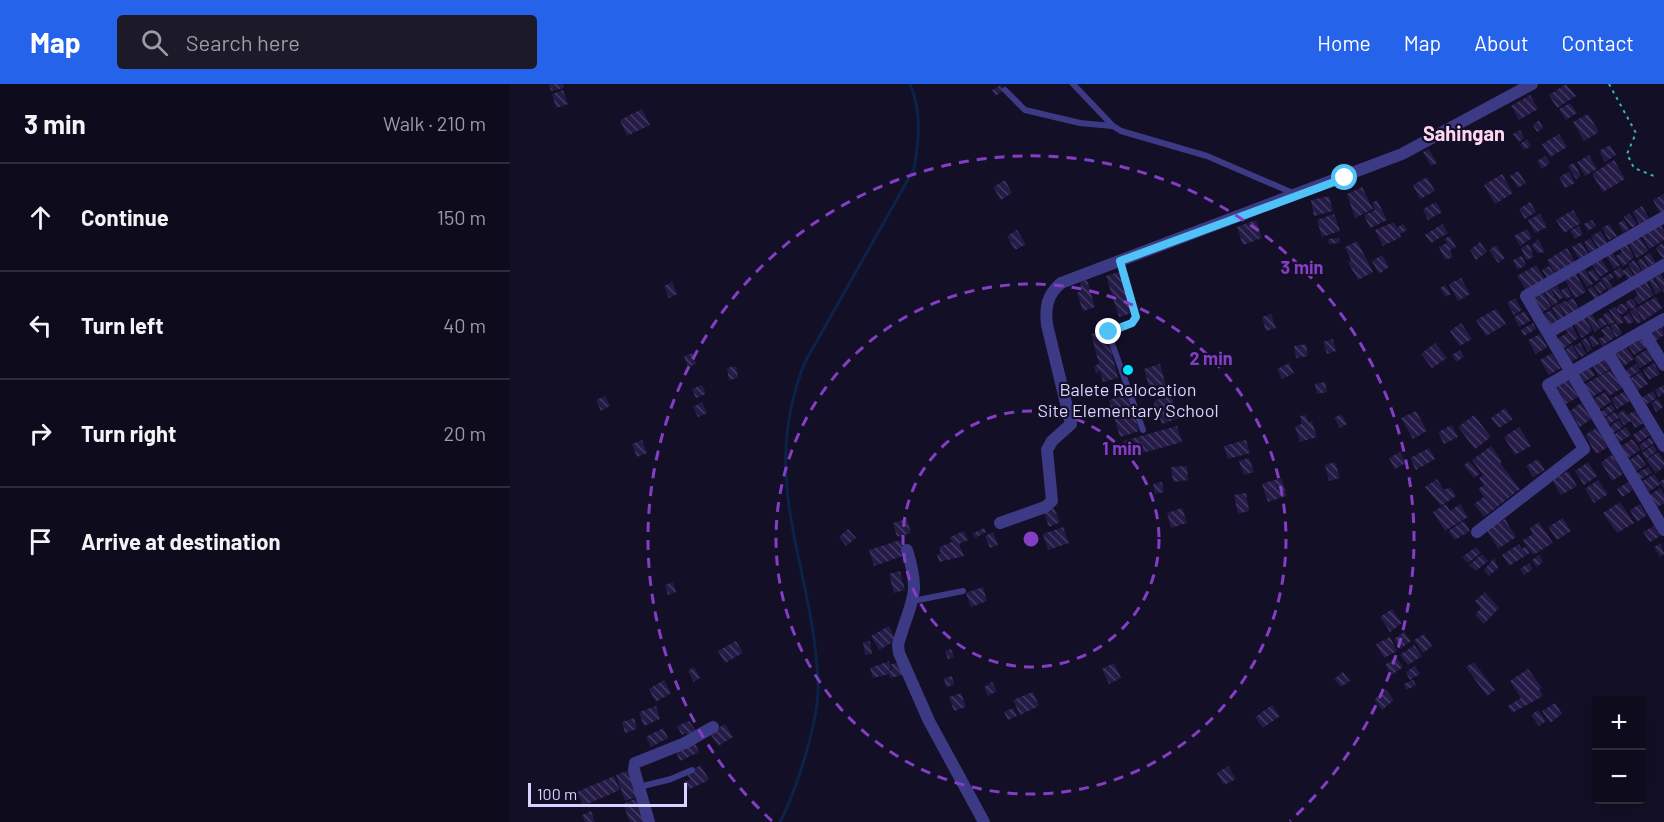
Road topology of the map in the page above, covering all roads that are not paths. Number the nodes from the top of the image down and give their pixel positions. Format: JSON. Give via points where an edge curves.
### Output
{"nodes":[{"id":1,"x":1073,"y":84,"type":"edge"},
{"id":2,"x":1532,"y":84,"type":"edge"},
{"id":3,"x":1005,"y":90,"type":"dead end"},
{"id":4,"x":1113,"y":126,"type":"junction"},
{"id":5,"x":1299,"y":195,"type":"junction"},
{"id":6,"x":1664,"y":217,"type":"edge"},
{"id":7,"x":1120,"y":261,"type":"junction"},
{"id":8,"x":1664,"y":265,"type":"edge"},
{"id":9,"x":1664,"y":319,"type":"edge"},
{"id":10,"x":1643,"y":331,"type":"junction"},
{"id":11,"x":1548,"y":333,"type":"junction"},
{"id":12,"x":1607,"y":351,"type":"junction"},
{"id":13,"x":1664,"y":365,"type":"edge"},
{"id":14,"x":1571,"y":371,"type":"junction"},
{"id":15,"x":1143,"y":430,"type":"dead end"},
{"id":16,"x":1664,"y":446,"type":"edge"},
{"id":17,"x":1000,"y":524,"type":"dead end"},
{"id":18,"x":1664,"y":530,"type":"edge"},
{"id":19,"x":1477,"y":532,"type":"dead end"},
{"id":20,"x":907,"y":550,"type":"dead end"},
{"id":21,"x":963,"y":591,"type":"dead end"},
{"id":22,"x":913,"y":601,"type":"junction"},
{"id":23,"x":713,"y":727,"type":"dead end"},
{"id":24,"x":692,"y":770,"type":"dead end"},
{"id":25,"x":638,"y":787,"type":"junction"},
{"id":26,"x":649,"y":822,"type":"edge"},
{"id":27,"x":984,"y":822,"type":"edge"}],
"edges":[{"from":1,"to":4,"type":"lane"},
{"from":2,"to":5,"type":"street","via":[[1402,154]]},
{"from":3,"to":4,"type":"lane","via":[[1025,111]]},
{"from":4,"to":5,"type":"lane","via":[[1207,156]]},
{"from":5,"to":7,"type":"street"},
{"from":6,"to":11,"type":"street","via":[[1526,296]]},
{"from":7,"to":15,"type":"lane","via":[[1136,317],[1132,323],[1111,329],[1109,335]]},
{"from":7,"to":17,"type":"street","via":[[1061,284],[1047,302],[1047,325],[1071,424],[1047,450],[1052,501]]},
{"from":8,"to":11,"type":"street"},
{"from":9,"to":10,"type":"street"},
{"from":10,"to":12,"type":"street"},
{"from":10,"to":13,"type":"street"},
{"from":11,"to":14,"type":"street"},
{"from":12,"to":14,"type":"street"},
{"from":12,"to":16,"type":"street"},
{"from":14,"to":18,"type":"street"},
{"from":14,"to":19,"type":"street","via":[[1548,385],[1584,449]]},
{"from":20,"to":22,"type":"street","via":[[916,583]]},
{"from":21,"to":22,"type":"lane"},
{"from":22,"to":27,"type":"street","via":[[898,645],[899,653],[929,721]]},
{"from":23,"to":25,"type":"street","via":[[686,743],[635,763]]},
{"from":24,"to":25,"type":"lane","via":[[671,780]]},
{"from":25,"to":26,"type":"street"}]}
